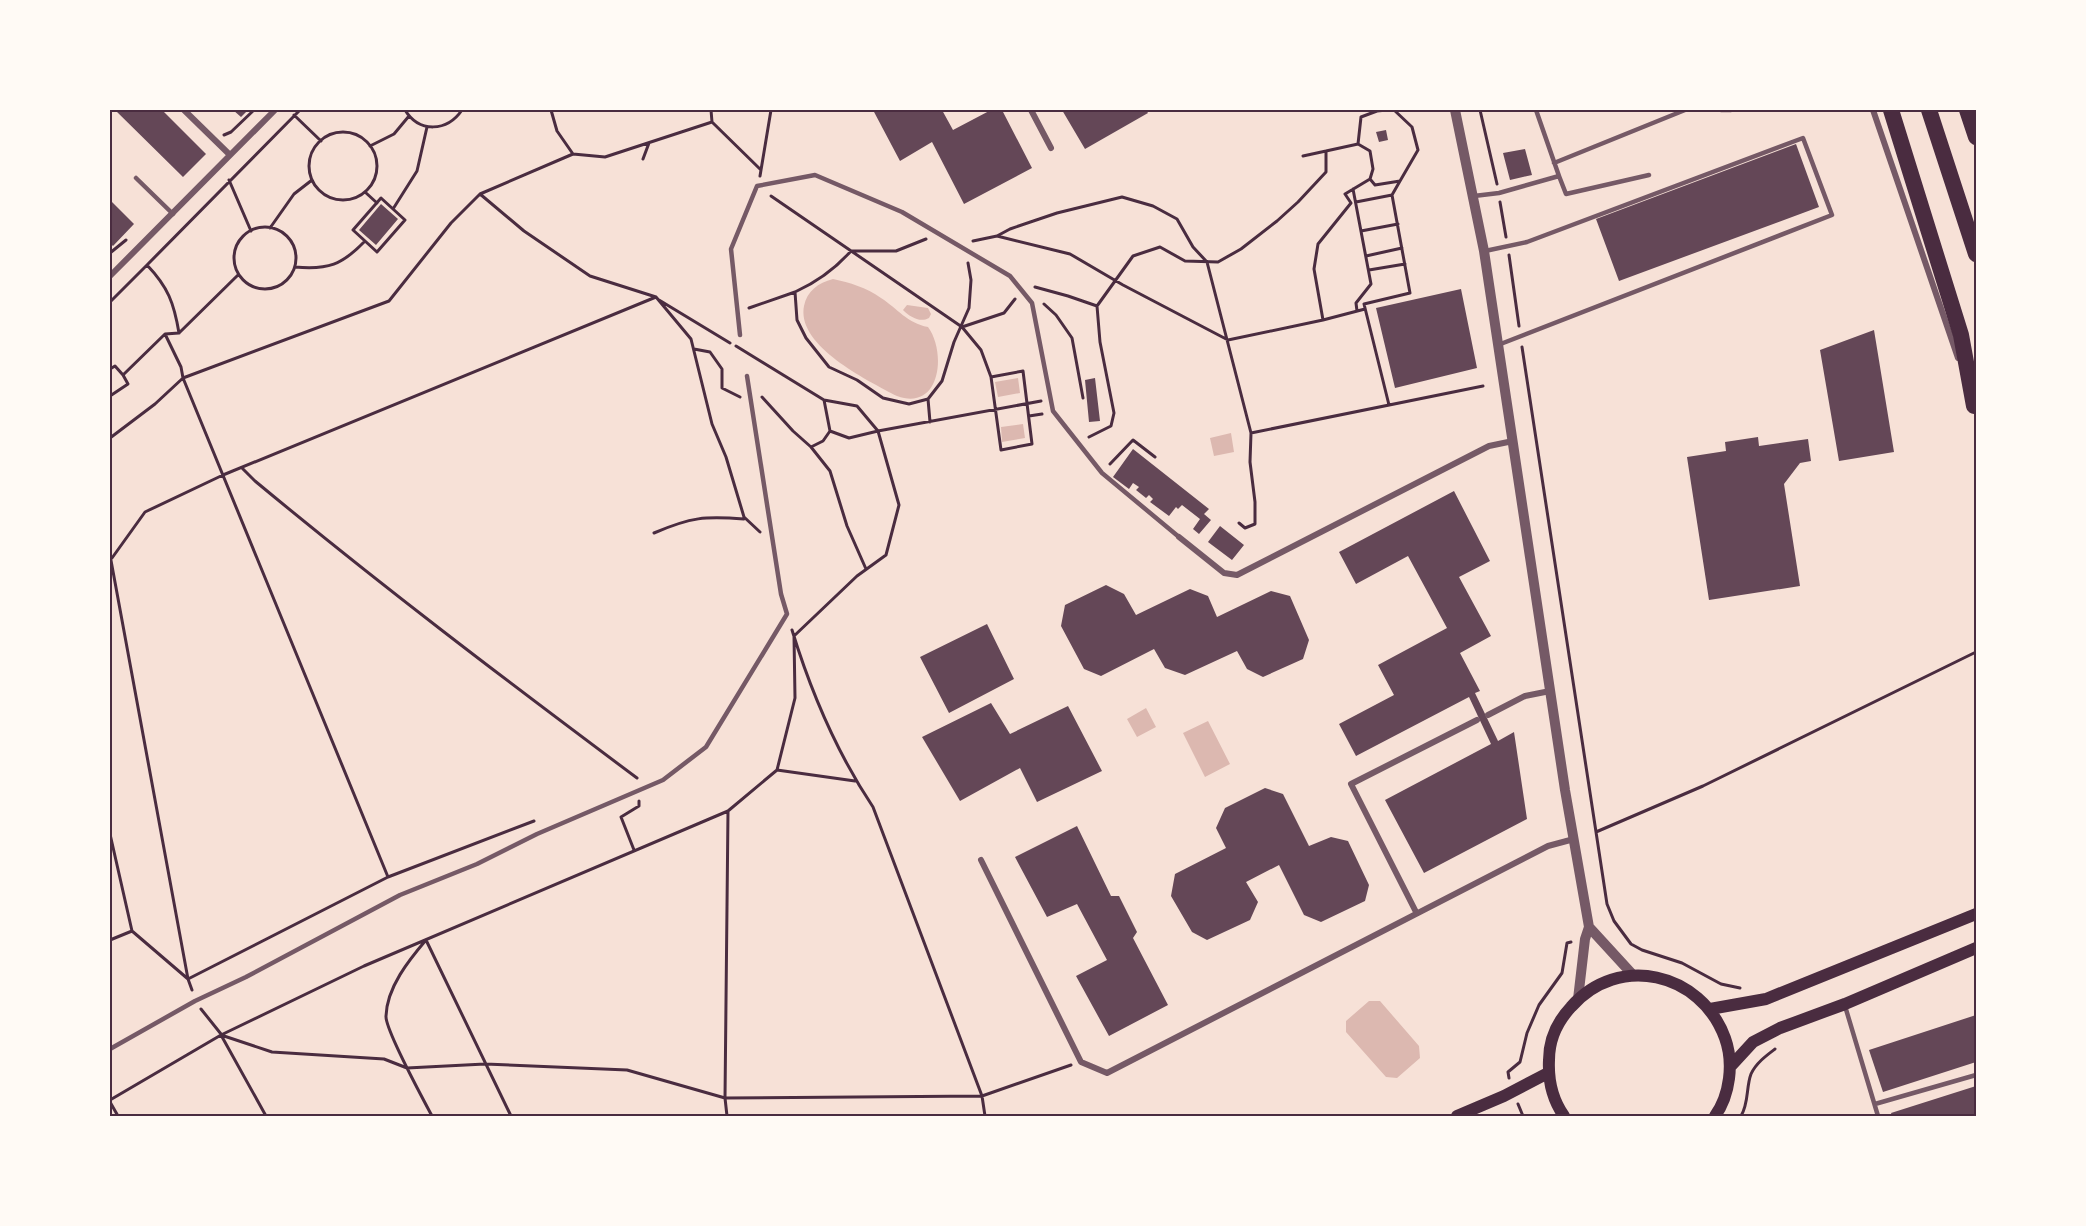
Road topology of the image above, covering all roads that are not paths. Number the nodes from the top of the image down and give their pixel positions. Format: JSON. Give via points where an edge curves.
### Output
{"nodes":[{"id":1,"x":184,"y":110,"type":"edge"},
{"id":2,"x":275,"y":110,"type":"edge"},
{"id":3,"x":1031,"y":110,"type":"edge"},
{"id":4,"x":1455,"y":110,"type":"edge"},
{"id":5,"x":1536,"y":110,"type":"edge"},
{"id":6,"x":1685,"y":110,"type":"edge"},
{"id":7,"x":1721,"y":110,"type":"edge"},
{"id":8,"x":1731,"y":110,"type":"edge"},
{"id":9,"x":1873,"y":110,"type":"edge"},
{"id":10,"x":1891,"y":110,"type":"edge"},
{"id":11,"x":1929,"y":110,"type":"edge"},
{"id":12,"x":1967,"y":110,"type":"edge"},
{"id":13,"x":1977,"y":137,"type":"edge"},
{"id":14,"x":1051,"y":148,"type":"dead end"},
{"id":15,"x":230,"y":155,"type":"junction"},
{"id":16,"x":1554,"y":163,"type":"junction"},
{"id":17,"x":1649,"y":175,"type":"dead end"},
{"id":18,"x":1559,"y":176,"type":"junction"},
{"id":19,"x":136,"y":178,"type":"dead end"},
{"id":20,"x":1474,"y":196,"type":"junction"},
{"id":21,"x":173,"y":213,"type":"junction"},
{"id":22,"x":1485,"y":251,"type":"junction"},
{"id":23,"x":1977,"y":254,"type":"edge"},
{"id":24,"x":111,"y":271,"type":"edge"},
{"id":25,"x":740,"y":334,"type":"dead end"},
{"id":26,"x":1498,"y":345,"type":"junction"},
{"id":27,"x":747,"y":376,"type":"dead end"},
{"id":28,"x":1975,"y":409,"type":"edge"},
{"id":29,"x":1513,"y":441,"type":"junction"},
{"id":30,"x":1179,"y":537,"type":"joint"},
{"id":31,"x":1550,"y":691,"type":"junction"},
{"id":32,"x":1488,"y":715,"type":"dead end"},
{"id":33,"x":1477,"y":720,"type":"dead end"},
{"id":34,"x":1574,"y":839,"type":"junction"},
{"id":35,"x":981,"y":860,"type":"dead end"},
{"id":36,"x":1416,"y":912,"type":"junction"},
{"id":37,"x":1977,"y":914,"type":"edge"},
{"id":38,"x":1589,"y":927,"type":"junction"},
{"id":39,"x":1977,"y":948,"type":"edge"},
{"id":40,"x":1633,"y":975,"type":"junction"},
{"id":41,"x":1578,"y":999,"type":"junction"},
{"id":42,"x":1845,"y":1004,"type":"junction"},
{"id":43,"x":1710,"y":1009,"type":"junction"},
{"id":44,"x":110,"y":1049,"type":"edge"},
{"id":45,"x":1730,"y":1067,"type":"junction"},
{"id":46,"x":1548,"y":1073,"type":"junction"},
{"id":47,"x":1977,"y":1075,"type":"edge"},
{"id":48,"x":1875,"y":1104,"type":"junction"},
{"id":49,"x":1457,"y":1116,"type":"edge"},
{"id":50,"x":1564,"y":1116,"type":"edge"},
{"id":51,"x":1715,"y":1116,"type":"edge"},
{"id":52,"x":1878,"y":1116,"type":"edge"}],
"edges":[{"from":1,"to":15,"type":"street"},
{"from":2,"to":15,"type":"street"},
{"from":3,"to":14,"type":"street"},
{"from":4,"to":20,"type":"street"},
{"from":5,"to":16,"type":"lane"},
{"from":6,"to":16,"type":"lane"},
{"from":7,"to":8,"type":"lane"},
{"from":9,"to":28,"type":"street"},
{"from":10,"to":28,"type":"highway","via":[[1961,335]]},
{"from":11,"to":23,"type":"highway"},
{"from":12,"to":13,"type":"highway"},
{"from":15,"to":21,"type":"street"},
{"from":16,"to":18,"type":"lane"},
{"from":17,"to":18,"type":"lane","via":[[1566,195]]},
{"from":18,"to":20,"type":"lane"},
{"from":19,"to":21,"type":"lane"},
{"from":20,"to":22,"type":"street"},
{"from":21,"to":24,"type":"street"},
{"from":22,"to":26,"type":"street"},
{"from":22,"to":26,"type":"lane","via":[[1527,242],[1803,138],[1832,215]]},
{"from":25,"to":30,"type":"lane","via":[[731,249],[757,186],[815,175],[902,212],[1010,276],[1032,303],[1053,411],[1102,473]]},
{"from":26,"to":29,"type":"street"},
{"from":27,"to":44,"type":"lane","via":[[787,614],[706,747],[663,780],[400,895]]},
{"from":29,"to":30,"type":"street","via":[[1489,446],[1236,575],[1224,573]]},
{"from":29,"to":31,"type":"street"},
{"from":31,"to":32,"type":"street","via":[[1525,696]]},
{"from":31,"to":34,"type":"street"},
{"from":33,"to":36,"type":"street","via":[[1351,784]]},
{"from":34,"to":36,"type":"street","via":[[1548,846]]},
{"from":34,"to":38,"type":"street"},
{"from":35,"to":36,"type":"street","via":[[1081,1062],[1107,1073]]},
{"from":37,"to":43,"type":"main road","via":[[1766,999]]},
{"from":38,"to":40,"type":"street"},
{"from":38,"to":41,"type":"street"},
{"from":39,"to":42,"type":"main road"},
{"from":40,"to":41,"type":"main road","via":[[1594,987]]},
{"from":40,"to":43,"type":"main road","via":[[1655,976],[1675,983]]},
{"from":41,"to":46,"type":"main road","via":[[1557,1026]]},
{"from":42,"to":45,"type":"main road","via":[[1753,1042]]},
{"from":42,"to":48,"type":"lane"},
{"from":43,"to":45,"type":"main road","via":[[1728,1046]]},
{"from":45,"to":51,"type":"main road","via":[[1726,1092]]},
{"from":46,"to":49,"type":"main road"},
{"from":46,"to":50,"type":"main road","via":[[1551,1091]]},
{"from":47,"to":48,"type":"lane"},
{"from":48,"to":52,"type":"lane"}]}
